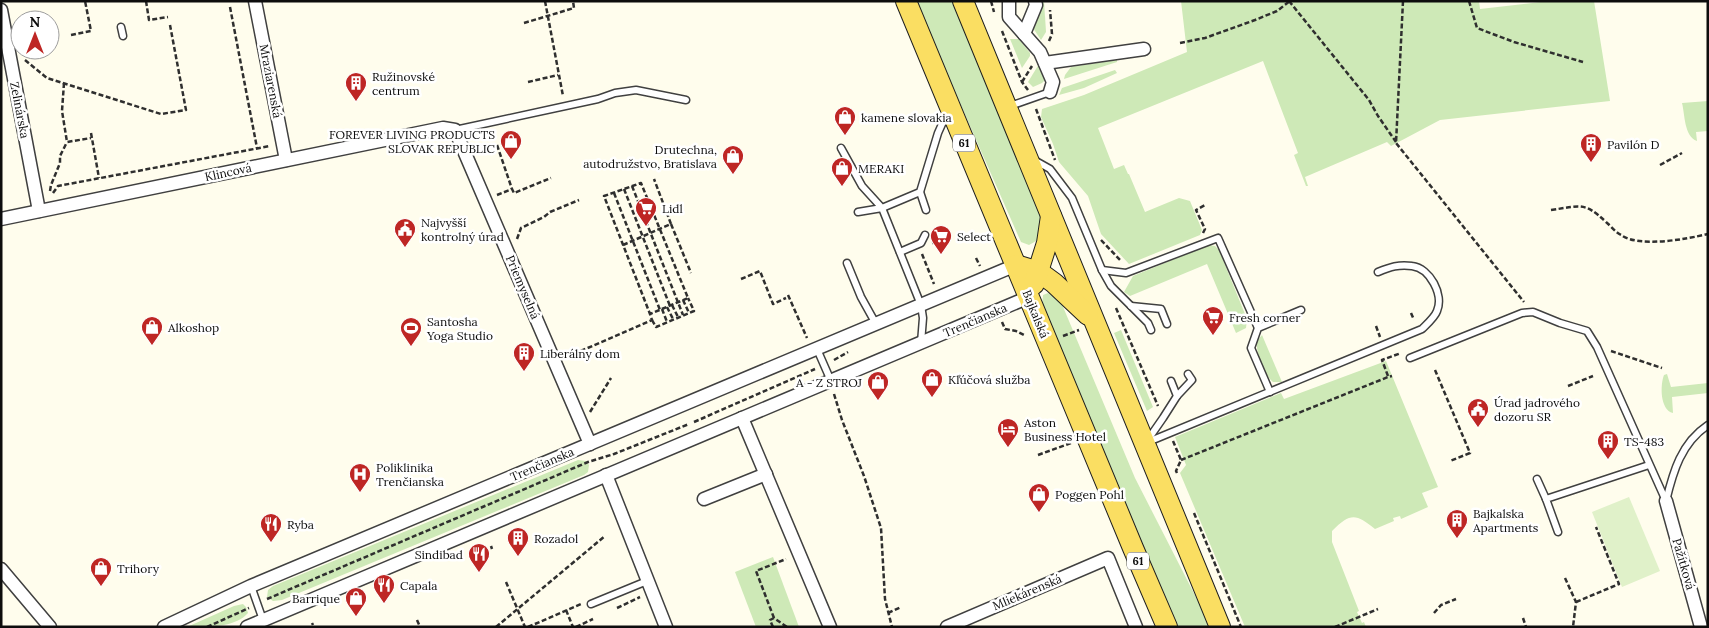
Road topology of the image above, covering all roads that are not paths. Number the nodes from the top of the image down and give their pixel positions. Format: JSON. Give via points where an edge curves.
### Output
{"nodes":[{"id":1,"x":255,"y":1,"type":"edge"},
{"id":2,"x":895,"y":1,"type":"edge"},
{"id":3,"x":906,"y":1,"type":"edge"},
{"id":4,"x":1009,"y":1,"type":"edge"},
{"id":5,"x":1035,"y":1,"type":"edge"},
{"id":6,"x":965,"y":4,"type":"edge"},
{"id":7,"x":1,"y":10,"type":"edge"},
{"id":8,"x":914,"y":20,"type":"junction"},
{"id":9,"x":121,"y":27,"type":"dead end"},
{"id":10,"x":1024,"y":34,"type":"junction"},
{"id":11,"x":123,"y":36,"type":"dead end"},
{"id":12,"x":1144,"y":49,"type":"dead end"},
{"id":13,"x":1045,"y":63,"type":"junction"},
{"id":14,"x":1050,"y":92,"type":"joint"},
{"id":15,"x":686,"y":100,"type":"dead end"},
{"id":16,"x":1006,"y":107,"type":"junction"},
{"id":17,"x":949,"y":108,"type":"junction"},
{"id":18,"x":455,"y":130,"type":"junction"},
{"id":19,"x":841,"y":148,"type":"dead end"},
{"id":20,"x":1026,"y":155,"type":"junction"},
{"id":21,"x":286,"y":160,"type":"junction"},
{"id":22,"x":920,"y":192,"type":"junction"},
{"id":23,"x":882,"y":208,"type":"junction"},
{"id":24,"x":926,"y":210,"type":"dead end"},
{"id":25,"x":40,"y":211,"type":"junction"},
{"id":26,"x":858,"y":212,"type":"dead end"},
{"id":27,"x":1051,"y":216,"type":"junction"},
{"id":28,"x":1,"y":219,"type":"edge"},
{"id":29,"x":925,"y":235,"type":"dead end"},
{"id":30,"x":900,"y":252,"type":"junction"},
{"id":31,"x":847,"y":263,"type":"dead end"},
{"id":32,"x":1016,"y":265,"type":"junction"},
{"id":33,"x":1102,"y":270,"type":"junction"},
{"id":34,"x":1039,"y":272,"type":"junction"},
{"id":35,"x":1378,"y":272,"type":"dead end"},
{"id":36,"x":1029,"y":297,"type":"junction"},
{"id":37,"x":921,"y":305,"type":"junction"},
{"id":38,"x":1130,"y":306,"type":"junction"},
{"id":39,"x":1301,"y":310,"type":"dead end"},
{"id":40,"x":876,"y":324,"type":"junction"},
{"id":41,"x":1096,"y":324,"type":"junction"},
{"id":42,"x":1167,"y":324,"type":"dead end"},
{"id":43,"x":1258,"y":328,"type":"junction"},
{"id":44,"x":1151,"y":330,"type":"dead end"},
{"id":45,"x":920,"y":343,"type":"junction"},
{"id":46,"x":817,"y":349,"type":"junction"},
{"id":47,"x":1410,"y":358,"type":"dead end"},
{"id":48,"x":1188,"y":374,"type":"dead end"},
{"id":49,"x":831,"y":381,"type":"junction"},
{"id":50,"x":1171,"y":381,"type":"dead end"},
{"id":51,"x":1270,"y":392,"type":"junction"},
{"id":52,"x":1177,"y":396,"type":"junction"},
{"id":53,"x":742,"y":418,"type":"junction"},
{"id":54,"x":1708,"y":425,"type":"edge"},
{"id":55,"x":590,"y":444,"type":"junction"},
{"id":56,"x":1144,"y":444,"type":"junction"},
{"id":57,"x":1649,"y":465,"type":"junction"},
{"id":58,"x":766,"y":474,"type":"junction"},
{"id":59,"x":606,"y":475,"type":"junction"},
{"id":60,"x":1537,"y":479,"type":"dead end"},
{"id":61,"x":704,"y":499,"type":"dead end"},
{"id":62,"x":1546,"y":499,"type":"junction"},
{"id":63,"x":1666,"y":501,"type":"junction"},
{"id":64,"x":1558,"y":532,"type":"dead end"},
{"id":65,"x":1,"y":569,"type":"edge"},
{"id":66,"x":251,"y":586,"type":"junction"},
{"id":67,"x":649,"y":586,"type":"junction"},
{"id":68,"x":591,"y":604,"type":"dead end"},
{"id":69,"x":262,"y":620,"type":"junction"},
{"id":70,"x":50,"y":627,"type":"edge"},
{"id":71,"x":164,"y":627,"type":"edge"},
{"id":72,"x":247,"y":627,"type":"edge"},
{"id":73,"x":666,"y":627,"type":"edge"},
{"id":74,"x":830,"y":627,"type":"edge"},
{"id":75,"x":947,"y":627,"type":"edge"},
{"id":76,"x":1136,"y":627,"type":"edge"},
{"id":77,"x":1168,"y":627,"type":"edge"},
{"id":78,"x":1220,"y":627,"type":"edge"},
{"id":79,"x":1701,"y":627,"type":"edge"}],
"edges":[{"from":1,"to":21,"type":"street","name":"Mraziarenská"},
{"from":2,"to":8,"type":"main road"},
{"from":3,"to":8,"type":"main road","name":"Bajkalská","number":"61"},
{"from":4,"to":10,"type":"street","via":[[1009,17]]},
{"from":5,"to":10,"type":"street"},
{"from":6,"to":16,"type":"main road"},
{"from":7,"to":25,"type":"street","name":"Zelinárska"},
{"from":8,"to":17,"type":"main road","name":"Bajkalská","number":"61"},
{"from":9,"to":11,"type":"lane"},
{"from":10,"to":13,"type":"street"},
{"from":12,"to":13,"type":"street"},
{"from":13,"to":14,"type":"street","via":[[1053,82]]},
{"from":14,"to":16,"type":"lane"},
{"from":15,"to":18,"type":"lane","via":[[636,90]]},
{"from":16,"to":20,"type":"main road"},
{"from":17,"to":22,"type":"lane"},
{"from":17,"to":32,"type":"main road","name":"Bajkalská","number":"61"},
{"from":18,"to":21,"type":"street","name":"Klincová","via":[[443,128]]},
{"from":18,"to":55,"type":"street","name":"Priemyselná"},
{"from":19,"to":23,"type":"lane","via":[[862,186]]},
{"from":20,"to":27,"type":"main road"},
{"from":20,"to":33,"type":"lane","via":[[1050,169],[1072,198]]},
{"from":21,"to":25,"type":"street","name":"Klincová"},
{"from":22,"to":23,"type":"lane"},
{"from":22,"to":24,"type":"lane"},
{"from":23,"to":26,"type":"lane"},
{"from":23,"to":30,"type":"lane"},
{"from":25,"to":28,"type":"street","name":"Klincová"},
{"from":27,"to":34,"type":"main road"},
{"from":27,"to":41,"type":"main road"},
{"from":29,"to":30,"type":"lane","via":[[921,243]]},
{"from":30,"to":37,"type":"lane"},
{"from":31,"to":40,"type":"lane"},
{"from":32,"to":34,"type":"main road"},
{"from":32,"to":36,"type":"main road","name":"Bajkalská","number":"61"},
{"from":32,"to":37,"type":"street","name":"Trenčianska"},
{"from":33,"to":38,"type":"lane","via":[[1111,286]]},
{"from":33,"to":43,"type":"lane","via":[[1126,273],[1218,238]]},
{"from":34,"to":36,"type":"main road"},
{"from":34,"to":41,"type":"main road","via":[[1067,294]]},
{"from":35,"to":51,"type":"lane","via":[[1394,266],[1414,266],[1430,276],[1438,292],[1437,311],[1422,329]]},
{"from":36,"to":45,"type":"street","name":"Trenčianska"},
{"from":36,"to":77,"type":"main road","name":"Bajkalská","number":"61","via":[[1132,548]]},
{"from":37,"to":40,"type":"street","name":"Trenčianska"},
{"from":37,"to":45,"type":"lane","name":"Trenčianska"},
{"from":38,"to":42,"type":"lane","via":[[1161,309]]},
{"from":38,"to":44,"type":"lane"},
{"from":39,"to":43,"type":"lane"},
{"from":40,"to":46,"type":"street","name":"Trenčianska"},
{"from":41,"to":56,"type":"main road"},
{"from":43,"to":51,"type":"lane","via":[[1251,348]]},
{"from":45,"to":49,"type":"street","name":"Trenčianska"},
{"from":46,"to":49,"type":"lane"},
{"from":46,"to":55,"type":"street","name":"Trenčianska"},
{"from":47,"to":57,"type":"lane","via":[[1522,313],[1533,312],[1587,332],[1597,347]]},
{"from":48,"to":52,"type":"lane","via":[[1192,380]]},
{"from":49,"to":53,"type":"street","name":"Trenčianska"},
{"from":50,"to":52,"type":"lane"},
{"from":51,"to":56,"type":"lane"},
{"from":52,"to":56,"type":"lane"},
{"from":53,"to":58,"type":"street"},
{"from":53,"to":59,"type":"street","name":"Trenčianska"},
{"from":54,"to":63,"type":"lane","via":[[1682,452]]},
{"from":55,"to":66,"type":"street","name":"Trenčianska"},
{"from":56,"to":78,"type":"main road"},
{"from":57,"to":62,"type":"lane"},
{"from":57,"to":63,"type":"lane"},
{"from":58,"to":61,"type":"street"},
{"from":58,"to":74,"type":"street"},
{"from":59,"to":67,"type":"street"},
{"from":59,"to":69,"type":"street","name":"Trenčianska"},
{"from":60,"to":62,"type":"lane"},
{"from":62,"to":64,"type":"lane"},
{"from":63,"to":79,"type":"street","name":"Pažítková"},
{"from":65,"to":70,"type":"street"},
{"from":66,"to":69,"type":"lane"},
{"from":66,"to":71,"type":"street","name":"Trenčianska"},
{"from":67,"to":68,"type":"lane"},
{"from":67,"to":73,"type":"street"},
{"from":69,"to":72,"type":"street","name":"Trenčianska"},
{"from":75,"to":76,"type":"street","name":"Mliekárenská","via":[[1114,555]]}]}
